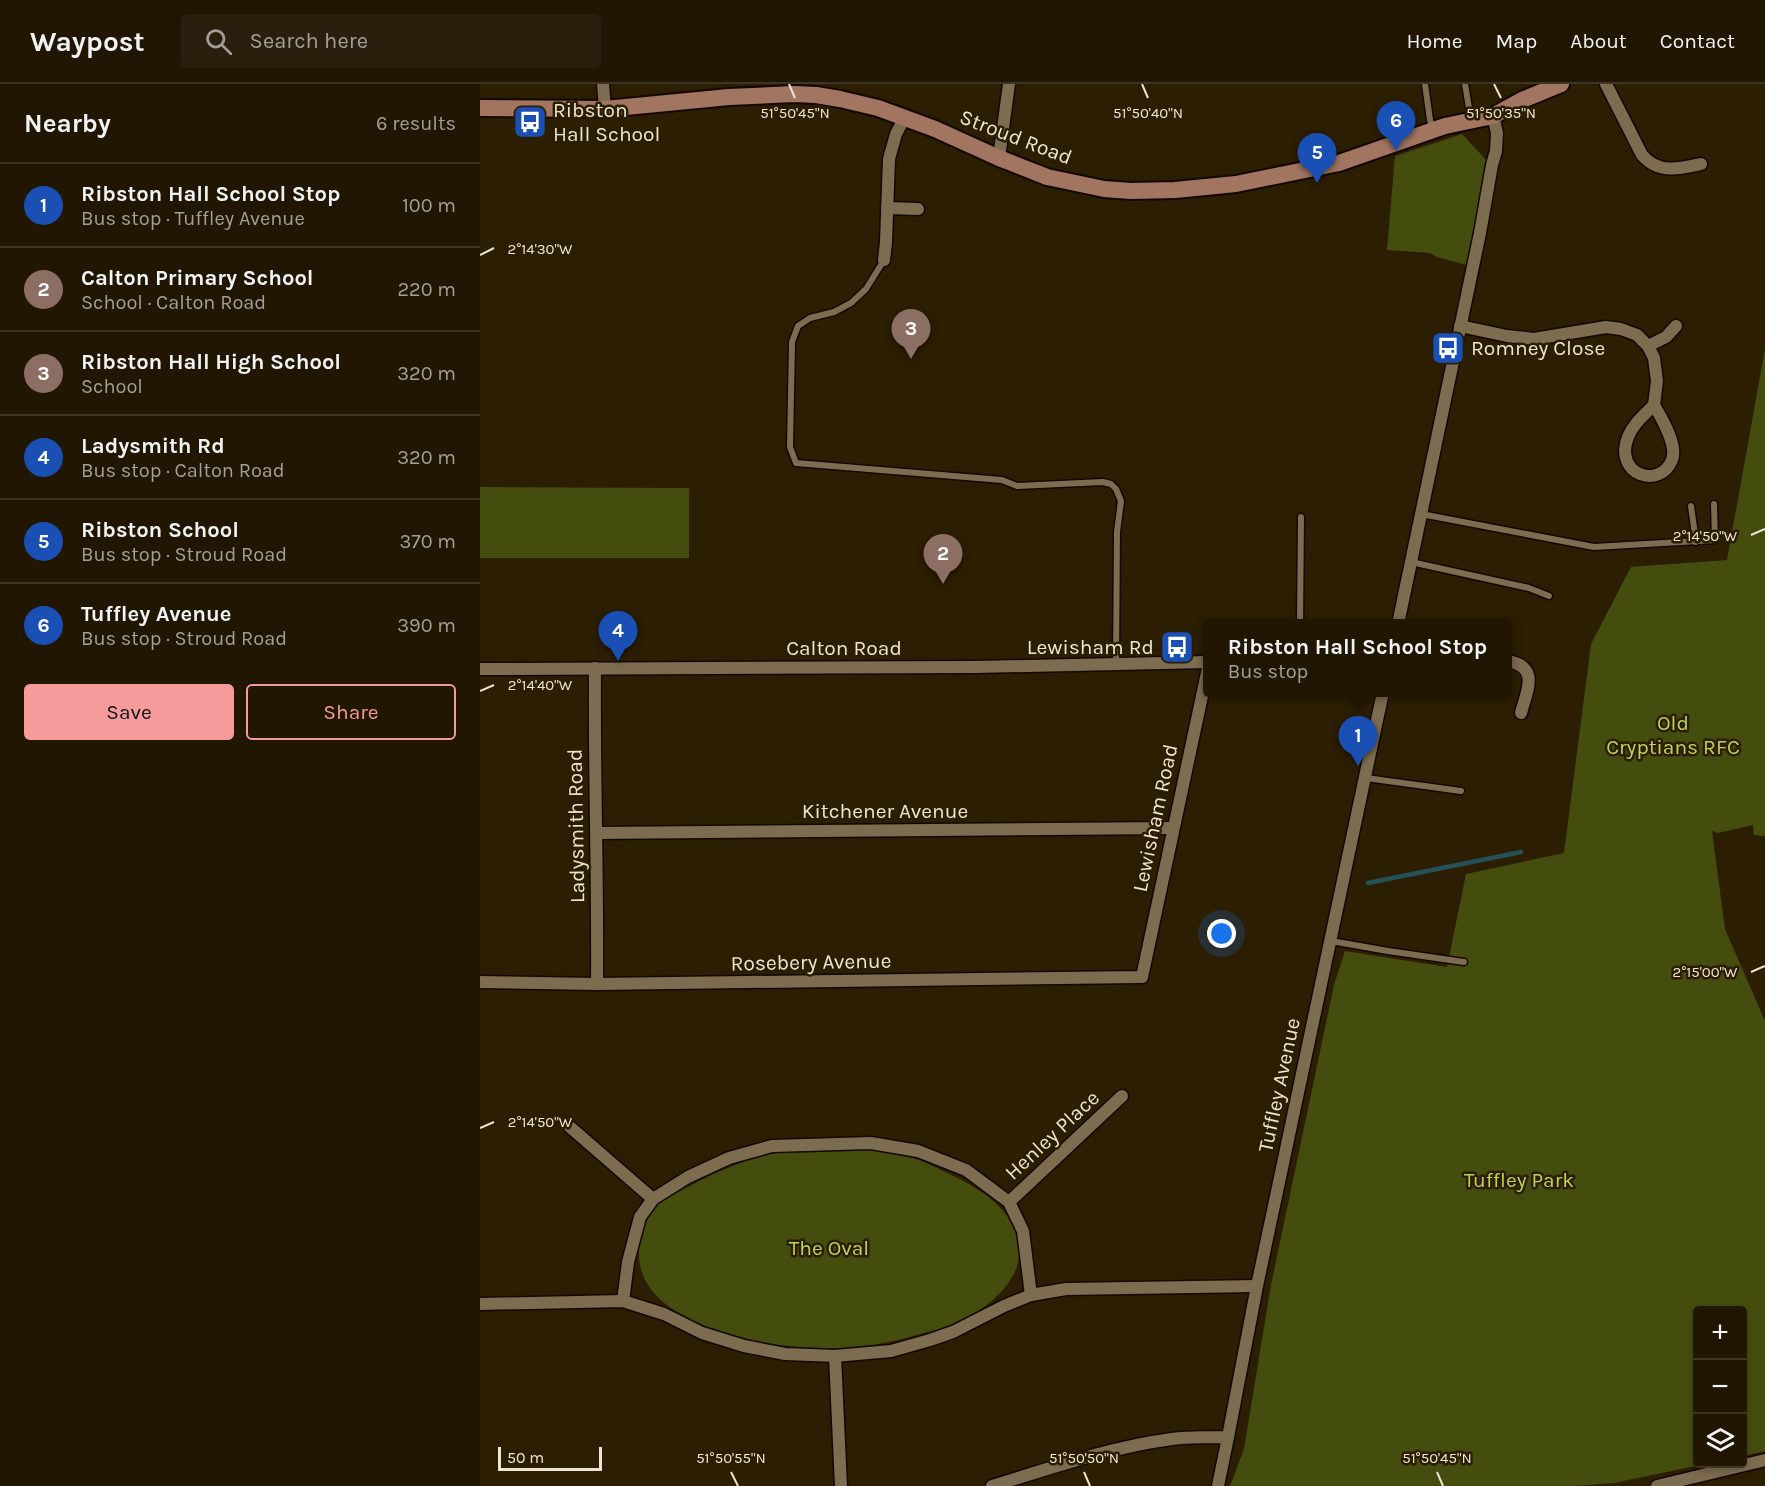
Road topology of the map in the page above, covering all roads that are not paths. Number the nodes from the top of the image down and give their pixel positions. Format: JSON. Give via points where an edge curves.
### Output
{"nodes":[{"id":1,"x":603,"y":84,"type":"edge"},
{"id":2,"x":1009,"y":84,"type":"edge"},
{"id":3,"x":1425,"y":84,"type":"edge"},
{"id":4,"x":1465,"y":84,"type":"edge"},
{"id":5,"x":1561,"y":84,"type":"edge"},
{"id":6,"x":1606,"y":84,"type":"edge"},
{"id":7,"x":752,"y":90,"type":"edge"},
{"id":8,"x":480,"y":108,"type":"edge"},
{"id":9,"x":605,"y":109,"type":"junction"},
{"id":10,"x":1493,"y":116,"type":"junction"},
{"id":11,"x":905,"y":117,"type":"junction"},
{"id":12,"x":1472,"y":120,"type":"junction"},
{"id":13,"x":1433,"y":130,"type":"junction"},
{"id":14,"x":999,"y":158,"type":"junction"},
{"id":15,"x":1701,"y":164,"type":"dead end"},
{"id":16,"x":887,"y":208,"type":"junction"},
{"id":17,"x":918,"y":209,"type":"dead end"},
{"id":18,"x":884,"y":260,"type":"joint"},
{"id":19,"x":1460,"y":326,"type":"junction"},
{"id":20,"x":1676,"y":326,"type":"dead end"},
{"id":21,"x":1648,"y":346,"type":"junction"},
{"id":22,"x":1654,"y":405,"type":"junction"},
{"id":23,"x":1714,"y":504,"type":"dead end"},
{"id":24,"x":1691,"y":506,"type":"dead end"},
{"id":25,"x":1421,"y":514,"type":"junction"},
{"id":26,"x":1301,"y":517,"type":"dead end"},
{"id":27,"x":1696,"y":542,"type":"junction"},
{"id":28,"x":1411,"y":562,"type":"junction"},
{"id":29,"x":1549,"y":596,"type":"dead end"},
{"id":30,"x":1300,"y":619,"type":"edge"},
{"id":31,"x":1399,"y":619,"type":"edge"},
{"id":32,"x":1203,"y":662,"type":"edge"},
{"id":33,"x":1512,"y":662,"type":"edge"},
{"id":34,"x":1116,"y":665,"type":"junction"},
{"id":35,"x":595,"y":668,"type":"junction"},
{"id":36,"x":480,"y":669,"type":"edge"},
{"id":37,"x":1203,"y":691,"type":"edge"},
{"id":38,"x":1382,"y":697,"type":"edge"},
{"id":39,"x":1521,"y":713,"type":"dead end"},
{"id":40,"x":1366,"y":778,"type":"junction"},
{"id":41,"x":1461,"y":791,"type":"dead end"},
{"id":42,"x":1173,"y":828,"type":"junction"},
{"id":43,"x":597,"y":833,"type":"junction"},
{"id":44,"x":1330,"y":941,"type":"junction"},
{"id":45,"x":1464,"y":962,"type":"dead end"},
{"id":46,"x":1142,"y":977,"type":"joint"},
{"id":47,"x":480,"y":982,"type":"edge"},
{"id":48,"x":597,"y":984,"type":"junction"},
{"id":49,"x":1122,"y":1096,"type":"dead end"},
{"id":50,"x":570,"y":1127,"type":"dead end"},
{"id":51,"x":653,"y":1199,"type":"junction"},
{"id":52,"x":1009,"y":1202,"type":"junction"},
{"id":53,"x":1257,"y":1286,"type":"junction"},
{"id":54,"x":1031,"y":1295,"type":"junction"},
{"id":55,"x":623,"y":1301,"type":"junction"},
{"id":56,"x":480,"y":1304,"type":"edge"},
{"id":57,"x":835,"y":1356,"type":"junction"},
{"id":58,"x":1228,"y":1437,"type":"junction"},
{"id":59,"x":1765,"y":1460,"type":"edge"},
{"id":60,"x":841,"y":1486,"type":"edge"},
{"id":61,"x":992,"y":1486,"type":"edge"},
{"id":62,"x":1218,"y":1486,"type":"edge"},
{"id":63,"x":1658,"y":1486,"type":"edge"}],
"edges":[{"from":1,"to":9,"type":"street"},
{"from":2,"to":14,"type":"street"},
{"from":3,"to":13,"type":"lane"},
{"from":4,"to":12,"type":"lane"},
{"from":5,"to":10,"type":"main road","name":"Stroud Road"},
{"from":6,"to":15,"type":"street","via":[[1649,164],[1682,169]]},
{"from":7,"to":9,"type":"main road","name":"Stroud Road"},
{"from":7,"to":11,"type":"main road","name":"Stroud Road","via":[[824,96]]},
{"from":8,"to":9,"type":"main road","name":"Stroud Road"},
{"from":10,"to":12,"type":"main road","name":"Stroud Road"},
{"from":10,"to":19,"type":"street","via":[[1496,151]]},
{"from":11,"to":14,"type":"main road","name":"Stroud Road"},
{"from":11,"to":16,"type":"street","via":[[889,159]]},
{"from":12,"to":13,"type":"main road","name":"Stroud Road"},
{"from":13,"to":14,"type":"main road","name":"Stroud Road","via":[[1339,163],[1236,184],[1175,190],[1104,189],[1042,175]]},
{"from":16,"to":17,"type":"street"},
{"from":16,"to":18,"type":"street"},
{"from":18,"to":34,"type":"lane","via":[[866,290],[851,303],[798,326],[792,342],[790,447],[796,463],[1002,480],[1017,486],[1111,484],[1121,501],[1117,532]]},
{"from":19,"to":21,"type":"street","via":[[1534,339],[1606,327],[1638,335]]},
{"from":19,"to":25,"type":"street"},
{"from":20,"to":21,"type":"street"},
{"from":21,"to":22,"type":"street","via":[[1657,381]]},
{"from":22,"to":22,"type":"street","via":[[1672,445],[1672,460],[1663,471],[1641,475],[1629,467],[1624,454],[1636,423]]},
{"from":23,"to":27,"type":"lane","via":[[1715,540]]},
{"from":24,"to":27,"type":"lane"},
{"from":25,"to":27,"type":"lane","via":[[1594,547]]},
{"from":25,"to":28,"type":"street"},
{"from":26,"to":30,"type":"lane"},
{"from":28,"to":29,"type":"lane"},
{"from":28,"to":31,"type":"street"},
{"from":32,"to":34,"type":"street","name":"Calton Road"},
{"from":33,"to":39,"type":"street","via":[[1527,670],[1530,680]]},
{"from":34,"to":35,"type":"street","name":"Calton Road"},
{"from":35,"to":36,"type":"street","name":"Calton Road"},
{"from":35,"to":43,"type":"street","name":"Ladysmith Road"},
{"from":37,"to":42,"type":"street","name":"Lewisham Road"},
{"from":38,"to":40,"type":"street","name":"Tuffley Avenue"},
{"from":40,"to":41,"type":"lane"},
{"from":40,"to":44,"type":"street","name":"Tuffley Avenue"},
{"from":42,"to":43,"type":"street","name":"Kitchener Avenue"},
{"from":42,"to":46,"type":"street","name":"Lewisham Road"},
{"from":43,"to":48,"type":"street","name":"Ladysmith Road"},
{"from":44,"to":45,"type":"lane"},
{"from":44,"to":53,"type":"street","name":"Tuffley Avenue"},
{"from":46,"to":48,"type":"street","name":"Rosebery Avenue"},
{"from":47,"to":48,"type":"street","name":"Rosebery Avenue"},
{"from":49,"to":52,"type":"street","name":"Henley Place"},
{"from":50,"to":51,"type":"street"},
{"from":51,"to":52,"type":"street","via":[[729,1158],[772,1146],[871,1143],[918,1151],[966,1170]]},
{"from":51,"to":55,"type":"street","via":[[640,1217]]},
{"from":52,"to":54,"type":"street","via":[[1023,1232]]},
{"from":53,"to":54,"type":"street","via":[[1066,1289]]},
{"from":53,"to":58,"type":"street","name":"Tuffley Avenue"},
{"from":54,"to":57,"type":"street","via":[[930,1340],[891,1351]]},
{"from":55,"to":56,"type":"street"},
{"from":55,"to":57,"type":"street","via":[[744,1346],[785,1354]]},
{"from":57,"to":60,"type":"street"},
{"from":58,"to":61,"type":"street","via":[[1175,1438],[1144,1444]]},
{"from":58,"to":62,"type":"street","name":"Tuffley Avenue"},
{"from":59,"to":63,"type":"street"}]}
